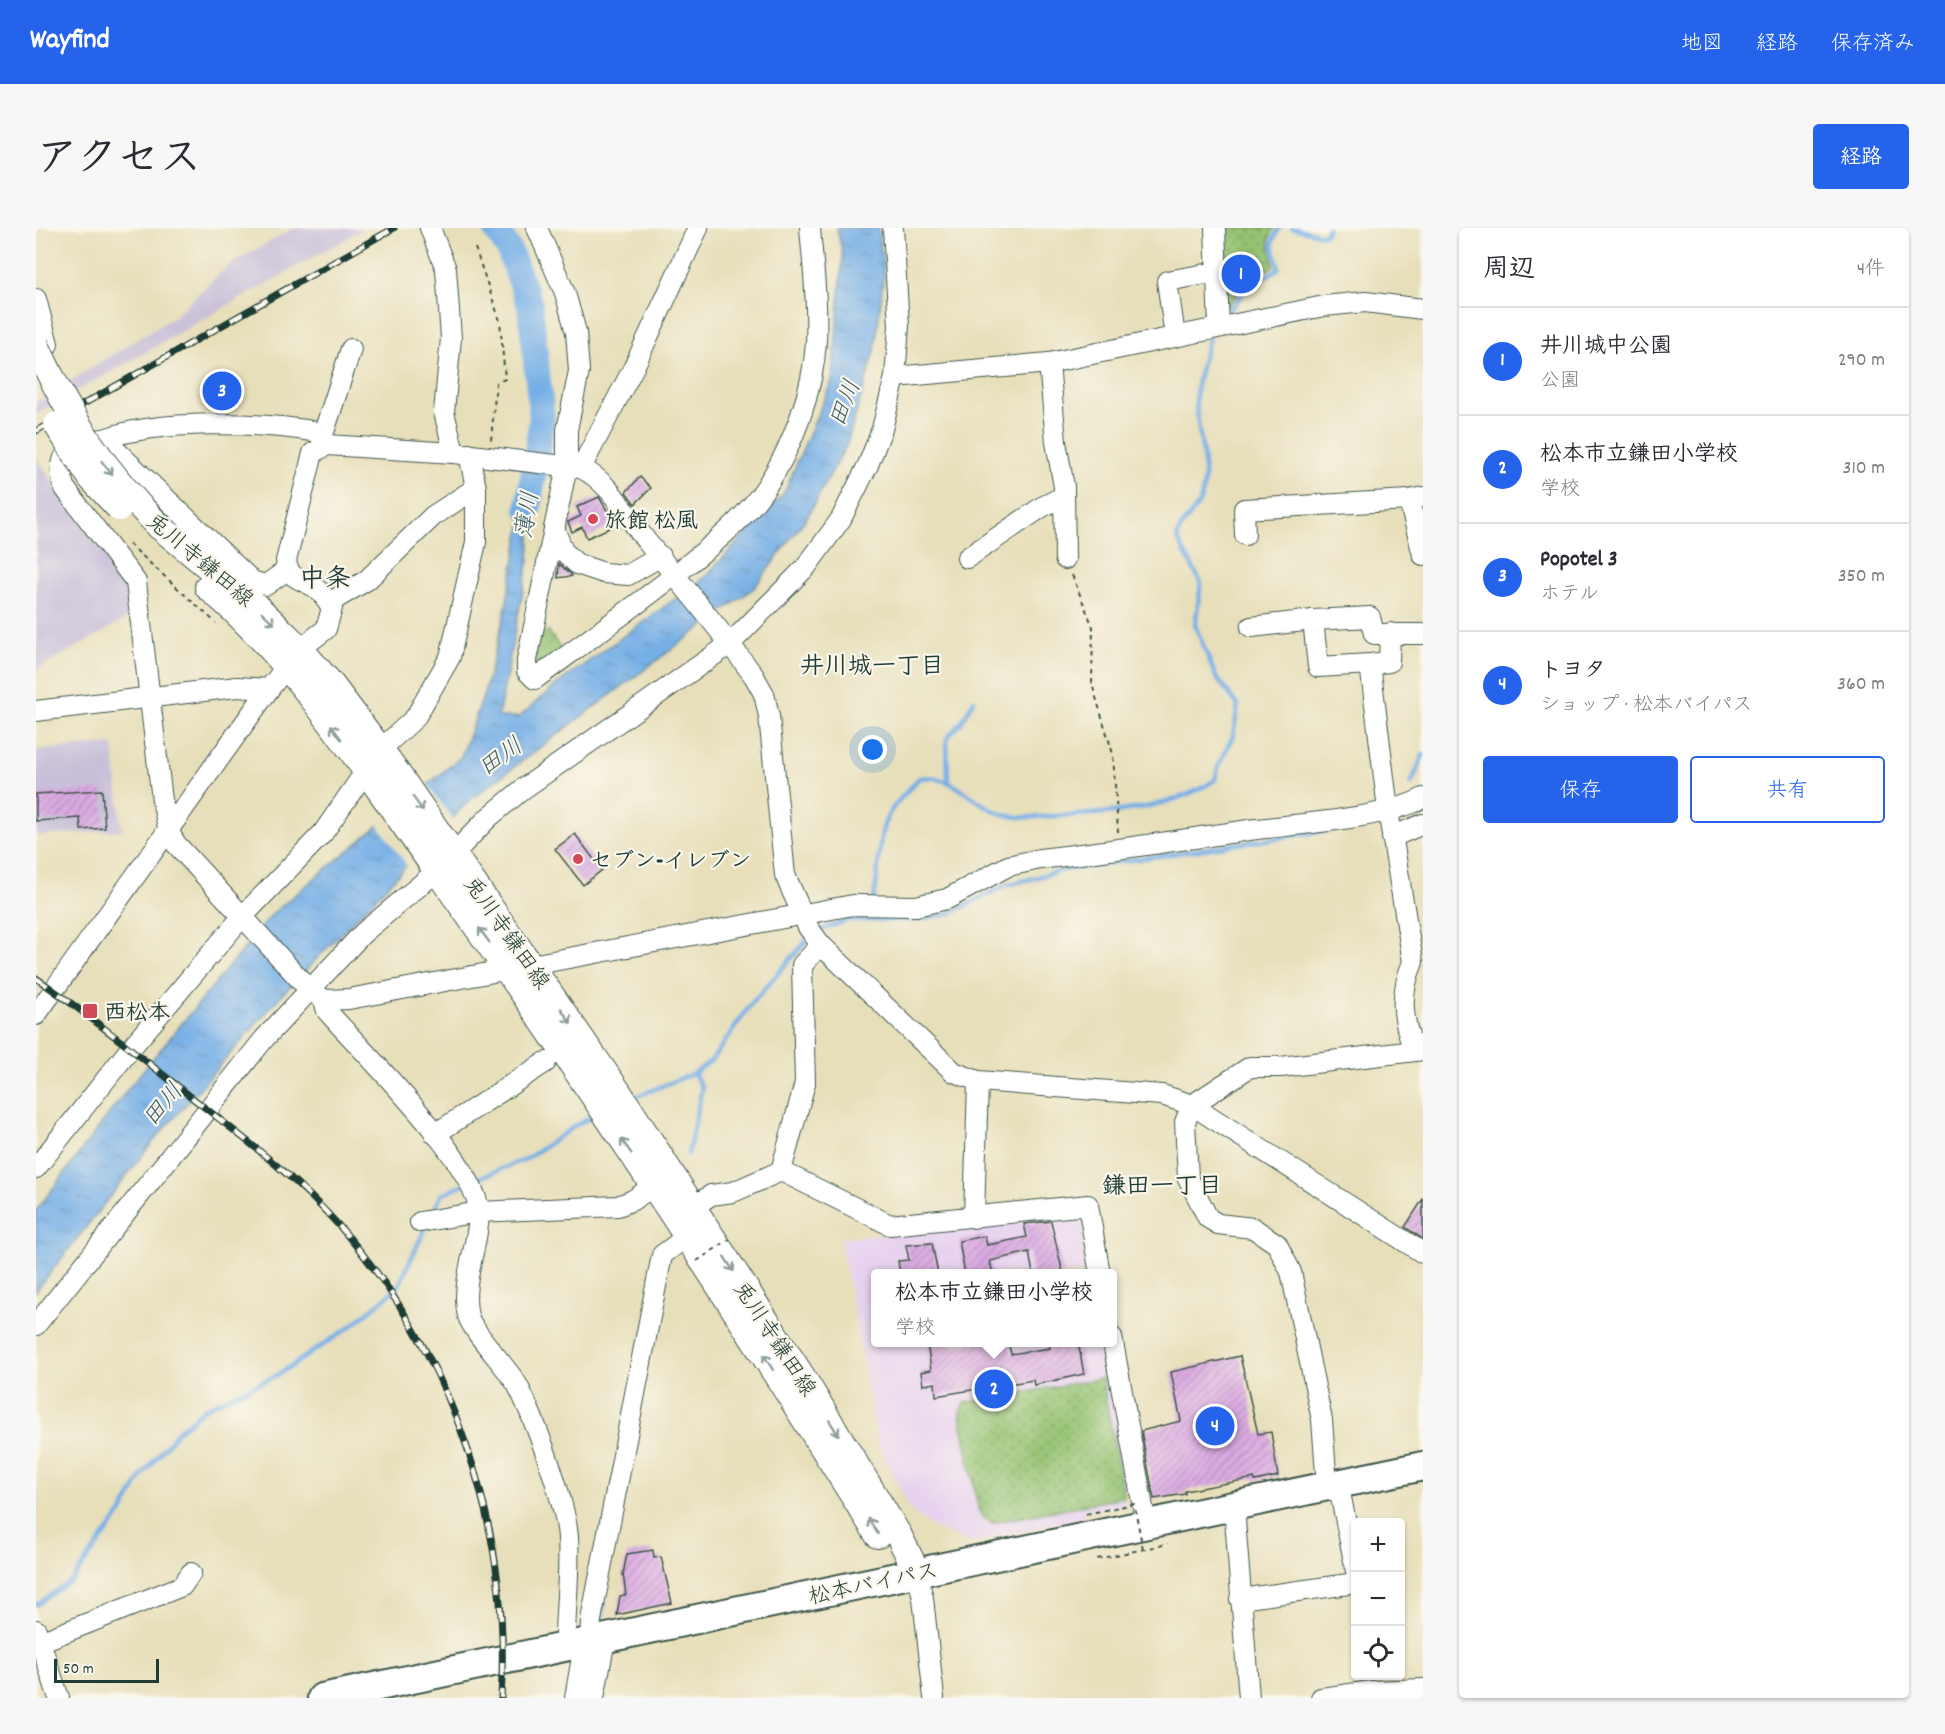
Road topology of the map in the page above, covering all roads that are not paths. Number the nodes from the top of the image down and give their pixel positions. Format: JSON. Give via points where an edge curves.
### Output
{"nodes":[{"id":1,"x":430,"y":228,"type":"edge"},
{"id":2,"x":537,"y":228,"type":"edge"},
{"id":3,"x":698,"y":228,"type":"edge"},
{"id":4,"x":810,"y":228,"type":"edge"},
{"id":5,"x":893,"y":228,"type":"edge"},
{"id":6,"x":1215,"y":228,"type":"edge"},
{"id":7,"x":1217,"y":272,"type":"junction"},
{"id":8,"x":36,"y":299,"type":"edge"},
{"id":9,"x":1423,"y":310,"type":"edge"},
{"id":10,"x":36,"y":322,"type":"edge"},
{"id":11,"x":1220,"y":327,"type":"junction"},
{"id":12,"x":1175,"y":336,"type":"junction"},
{"id":13,"x":36,"y":340,"type":"edge"},
{"id":14,"x":36,"y":345,"type":"edge"},
{"id":15,"x":351,"y":349,"type":"dead end"},
{"id":16,"x":36,"y":354,"type":"edge"},
{"id":17,"x":1049,"y":363,"type":"junction"},
{"id":18,"x":895,"y":377,"type":"junction"},
{"id":19,"x":36,"y":386,"type":"edge"},
{"id":20,"x":104,"y":439,"type":"junction"},
{"id":21,"x":325,"y":440,"type":"junction"},
{"id":22,"x":461,"y":453,"type":"junction"},
{"id":23,"x":569,"y":466,"type":"junction"},
{"id":24,"x":476,"y":488,"type":"junction"},
{"id":25,"x":1064,"y":496,"type":"junction"},
{"id":26,"x":1416,"y":498,"type":"edge"},
{"id":27,"x":554,"y":528,"type":"junction"},
{"id":28,"x":154,"y":532,"type":"junction"},
{"id":29,"x":1245,"y":535,"type":"dead end"},
{"id":30,"x":1423,"y":555,"type":"edge"},
{"id":31,"x":661,"y":556,"type":"junction"},
{"id":32,"x":967,"y":558,"type":"dead end"},
{"id":33,"x":1065,"y":559,"type":"road end"},
{"id":34,"x":287,"y":570,"type":"junction"},
{"id":35,"x":676,"y":578,"type":"junction"},
{"id":36,"x":329,"y":603,"type":"junction"},
{"id":37,"x":1312,"y":620,"type":"junction"},
{"id":38,"x":1251,"y":627,"type":"dead end"},
{"id":39,"x":1390,"y":633,"type":"junction"},
{"id":40,"x":1423,"y":634,"type":"edge"},
{"id":41,"x":728,"y":640,"type":"junction"},
{"id":42,"x":293,"y":658,"type":"junction"},
{"id":43,"x":1370,"y":664,"type":"junction"},
{"id":44,"x":269,"y":689,"type":"junction"},
{"id":45,"x":152,"y":697,"type":"junction"},
{"id":46,"x":36,"y":711,"type":"edge"},
{"id":47,"x":384,"y":755,"type":"junction"},
{"id":48,"x":368,"y":776,"type":"junction"},
{"id":49,"x":1423,"y":798,"type":"edge"},
{"id":50,"x":1388,"y":810,"type":"junction"},
{"id":51,"x":1423,"y":824,"type":"edge"},
{"id":52,"x":169,"y":832,"type":"junction"},
{"id":53,"x":1392,"y":837,"type":"junction"},
{"id":54,"x":443,"y":859,"type":"junction"},
{"id":55,"x":244,"y":919,"type":"junction"},
{"id":56,"x":812,"y":932,"type":"junction"},
{"id":57,"x":519,"y":966,"type":"junction"},
{"id":58,"x":313,"y":991,"type":"junction"},
{"id":59,"x":36,"y":1016,"type":"edge"},
{"id":60,"x":1419,"y":1051,"type":"edge"},
{"id":61,"x":546,"y":1062,"type":"dead end"},
{"id":62,"x":978,"y":1081,"type":"junction"},
{"id":63,"x":1192,"y":1105,"type":"junction"},
{"id":64,"x":435,"y":1134,"type":"junction"},
{"id":65,"x":36,"y":1168,"type":"edge"},
{"id":66,"x":781,"y":1171,"type":"junction"},
{"id":67,"x":663,"y":1180,"type":"junction"},
{"id":68,"x":479,"y":1212,"type":"junction"},
{"id":69,"x":974,"y":1218,"type":"junction"},
{"id":70,"x":420,"y":1222,"type":"dead end"},
{"id":71,"x":695,"y":1222,"type":"junction"},
{"id":72,"x":1423,"y":1253,"type":"edge"},
{"id":73,"x":1099,"y":1269,"type":"edge"},
{"id":74,"x":36,"y":1325,"type":"edge"},
{"id":75,"x":1115,"y":1347,"type":"edge"},
{"id":76,"x":1423,"y":1466,"type":"edge"},
{"id":77,"x":1332,"y":1485,"type":"junction"},
{"id":78,"x":1234,"y":1506,"type":"junction"},
{"id":79,"x":1145,"y":1537,"type":"junction"},
{"id":80,"x":1351,"y":1553,"type":"edge"},
{"id":81,"x":191,"y":1573,"type":"dead end"},
{"id":82,"x":916,"y":1581,"type":"junction"},
{"id":83,"x":1351,"y":1584,"type":"edge"},
{"id":84,"x":1240,"y":1599,"type":"junction"},
{"id":85,"x":38,"y":1636,"type":"edge"},
{"id":86,"x":586,"y":1640,"type":"junction"},
{"id":87,"x":1372,"y":1688,"type":"edge"},
{"id":88,"x":1423,"y":1689,"type":"edge"},
{"id":89,"x":390,"y":1691,"type":"edge"},
{"id":90,"x":60,"y":1698,"type":"edge"},
{"id":91,"x":322,"y":1698,"type":"edge"},
{"id":92,"x":575,"y":1698,"type":"edge"},
{"id":93,"x":594,"y":1698,"type":"edge"},
{"id":94,"x":934,"y":1698,"type":"edge"},
{"id":95,"x":1249,"y":1698,"type":"edge"},
{"id":96,"x":1321,"y":1698,"type":"edge"}],
"edges":[{"from":1,"to":22,"type":"street","via":[[446,269],[451,338],[444,412]]},
{"from":2,"to":23,"type":"street","via":[[565,293],[576,332],[579,372],[567,430]]},
{"from":3,"to":23,"type":"street","via":[[634,367]]},
{"from":4,"to":35,"type":"street","via":[[816,342],[800,416],[765,488],[715,543]]},
{"from":5,"to":18,"type":"street","via":[[898,326]]},
{"from":6,"to":7,"type":"street"},
{"from":7,"to":11,"type":"street"},
{"from":7,"to":12,"type":"street","via":[[1167,281]]},
{"from":8,"to":16,"type":"street","via":[[48,344]]},
{"from":9,"to":11,"type":"street","via":[[1365,302],[1324,306]]},
{"from":10,"to":13,"type":"street","via":[[40,339]]},
{"from":11,"to":12,"type":"street"},
{"from":12,"to":17,"type":"street"},
{"from":14,"to":28,"type":"main road","name":"兎川寺鎌田線","one_way":true,"bridge":true,"via":[[85,438]]},
{"from":15,"to":21,"type":"street"},
{"from":17,"to":18,"type":"street"},
{"from":17,"to":25,"type":"street"},
{"from":18,"to":41,"type":"street","via":[[882,429],[841,519],[806,567]]},
{"from":19,"to":28,"type":"main road","name":"兎川寺鎌田線","bridge":true,"via":[[91,478]]},
{"from":20,"to":21,"type":"street","via":[[137,430],[276,424],[318,432]]},
{"from":20,"to":34,"type":"street","via":[[252,581],[266,585]]},
{"from":20,"to":45,"type":"street","via":[[77,443],[66,453],[60,472],[64,487],[136,582]]},
{"from":21,"to":22,"type":"street"},
{"from":21,"to":34,"type":"street","via":[[313,453]]},
{"from":22,"to":23,"type":"street"},
{"from":22,"to":24,"type":"street"},
{"from":23,"to":27,"type":"street"},
{"from":23,"to":31,"type":"street","via":[[595,475],[607,486]]},
{"from":24,"to":36,"type":"street","via":[[433,516],[367,580]]},
{"from":24,"to":47,"type":"street","via":[[476,542],[450,657],[415,718]]},
{"from":25,"to":32,"type":"street"},
{"from":25,"to":33,"type":"street"},
{"from":26,"to":29,"type":"street","via":[[1244,509]]},
{"from":26,"to":30,"type":"street"},
{"from":27,"to":31,"type":"street","via":[[563,551],[577,564],[604,573],[628,575]]},
{"from":27,"to":35,"type":"street","via":[[526,671],[535,679]]},
{"from":28,"to":42,"type":"main road","name":"兎川寺鎌田線","via":[[257,607]]},
{"from":31,"to":35,"type":"street"},
{"from":34,"to":36,"type":"street","via":[[316,588]]},
{"from":35,"to":41,"type":"street"},
{"from":36,"to":42,"type":"street","via":[[332,608],[326,629]]},
{"from":37,"to":38,"type":"street"},
{"from":37,"to":39,"type":"street","via":[[1370,617],[1374,634]]},
{"from":37,"to":43,"type":"street","via":[[1318,666]]},
{"from":39,"to":40,"type":"street"},
{"from":39,"to":43,"type":"street","via":[[1389,662]]},
{"from":41,"to":54,"type":"street","via":[[523,789]]},
{"from":41,"to":56,"type":"street","via":[[764,694],[785,875]]},
{"from":42,"to":44,"type":"street"},
{"from":42,"to":47,"type":"main road","name":"兎川寺鎌田線","via":[[330,683]]},
{"from":48,"to":42,"type":"main road","name":"兎川寺鎌田線","one_way":true},
{"from":43,"to":50,"type":"street"},
{"from":44,"to":45,"type":"street","via":[[237,687]]},
{"from":44,"to":52,"type":"street"},
{"from":45,"to":46,"type":"street"},
{"from":45,"to":52,"type":"street"},
{"from":47,"to":54,"type":"main road","name":"兎川寺鎌田線","one_way":true},
{"from":48,"to":54,"type":"main road","name":"兎川寺鎌田線"},
{"from":48,"to":55,"type":"street","via":[[323,833]]},
{"from":49,"to":50,"type":"street","via":[[1412,805]]},
{"from":50,"to":53,"type":"street"},
{"from":50,"to":56,"type":"street","via":[[1040,859],[1008,866],[947,898],[916,906],[870,906]]},
{"from":51,"to":53,"type":"street"},
{"from":52,"to":55,"type":"street"},
{"from":52,"to":59,"type":"street"},
{"from":53,"to":60,"type":"street","via":[[1413,962],[1406,979],[1403,1020]]},
{"from":54,"to":57,"type":"main road","name":"兎川寺鎌田線"},
{"from":54,"to":58,"type":"street","via":[[363,933]]},
{"from":55,"to":58,"type":"street"},
{"from":55,"to":65,"type":"street","via":[[130,1049]]},
{"from":56,"to":57,"type":"street"},
{"from":56,"to":62,"type":"street","via":[[954,1072]]},
{"from":56,"to":66,"type":"street","via":[[802,965],[805,1083]]},
{"from":57,"to":58,"type":"street","via":[[349,999]]},
{"from":57,"to":67,"type":"main road","name":"兎川寺鎌田線"},
{"from":58,"to":64,"type":"street"},
{"from":58,"to":74,"type":"street","via":[[264,1039]]},
{"from":60,"to":63,"type":"street","via":[[1250,1067]]},
{"from":61,"to":64,"type":"street"},
{"from":62,"to":63,"type":"street","via":[[1162,1095]]},
{"from":62,"to":69,"type":"street"},
{"from":63,"to":72,"type":"street"},
{"from":63,"to":77,"type":"street","via":[[1185,1122],[1188,1178],[1208,1218],[1218,1224],[1253,1228],[1276,1244],[1291,1272]]},
{"from":64,"to":68,"type":"street","via":[[471,1182]]},
{"from":66,"to":69,"type":"street","via":[[890,1225]]},
{"from":66,"to":71,"type":"street","via":[[733,1192],[711,1195]]},
{"from":67,"to":68,"type":"street","via":[[618,1206]]},
{"from":67,"to":71,"type":"main road","name":"兎川寺鎌田線"},
{"from":68,"to":70,"type":"street"},
{"from":68,"to":86,"type":"street","via":[[468,1278],[468,1317],[518,1385],[540,1442],[564,1514]]},
{"from":69,"to":73,"type":"street","via":[[1088,1205]]},
{"from":71,"to":82,"type":"main road","name":"兎川寺鎌田線","via":[[898,1534]]},
{"from":71,"to":86,"type":"street","via":[[662,1255]]},
{"from":75,"to":79,"type":"street"},
{"from":76,"to":77,"type":"highway","name":"松本バイパス"},
{"from":77,"to":78,"type":"highway","name":"松本バイパス"},
{"from":77,"to":80,"type":"street"},
{"from":78,"to":79,"type":"highway","name":"松本バイパス"},
{"from":78,"to":84,"type":"street"},
{"from":79,"to":82,"type":"highway","name":"松本バイパス"},
{"from":81,"to":85,"type":"street","via":[[182,1586]]},
{"from":82,"to":86,"type":"highway","name":"松本バイパス"},
{"from":82,"to":94,"type":"street"},
{"from":83,"to":84,"type":"street"},
{"from":84,"to":95,"type":"street"},
{"from":85,"to":90,"type":"street"},
{"from":86,"to":89,"type":"highway","name":"松本バイパス"},
{"from":86,"to":92,"type":"street"},
{"from":86,"to":93,"type":"street"},
{"from":87,"to":88,"type":"street"},
{"from":87,"to":96,"type":"street"},
{"from":89,"to":91,"type":"highway","name":"松本バイパス"}]}
